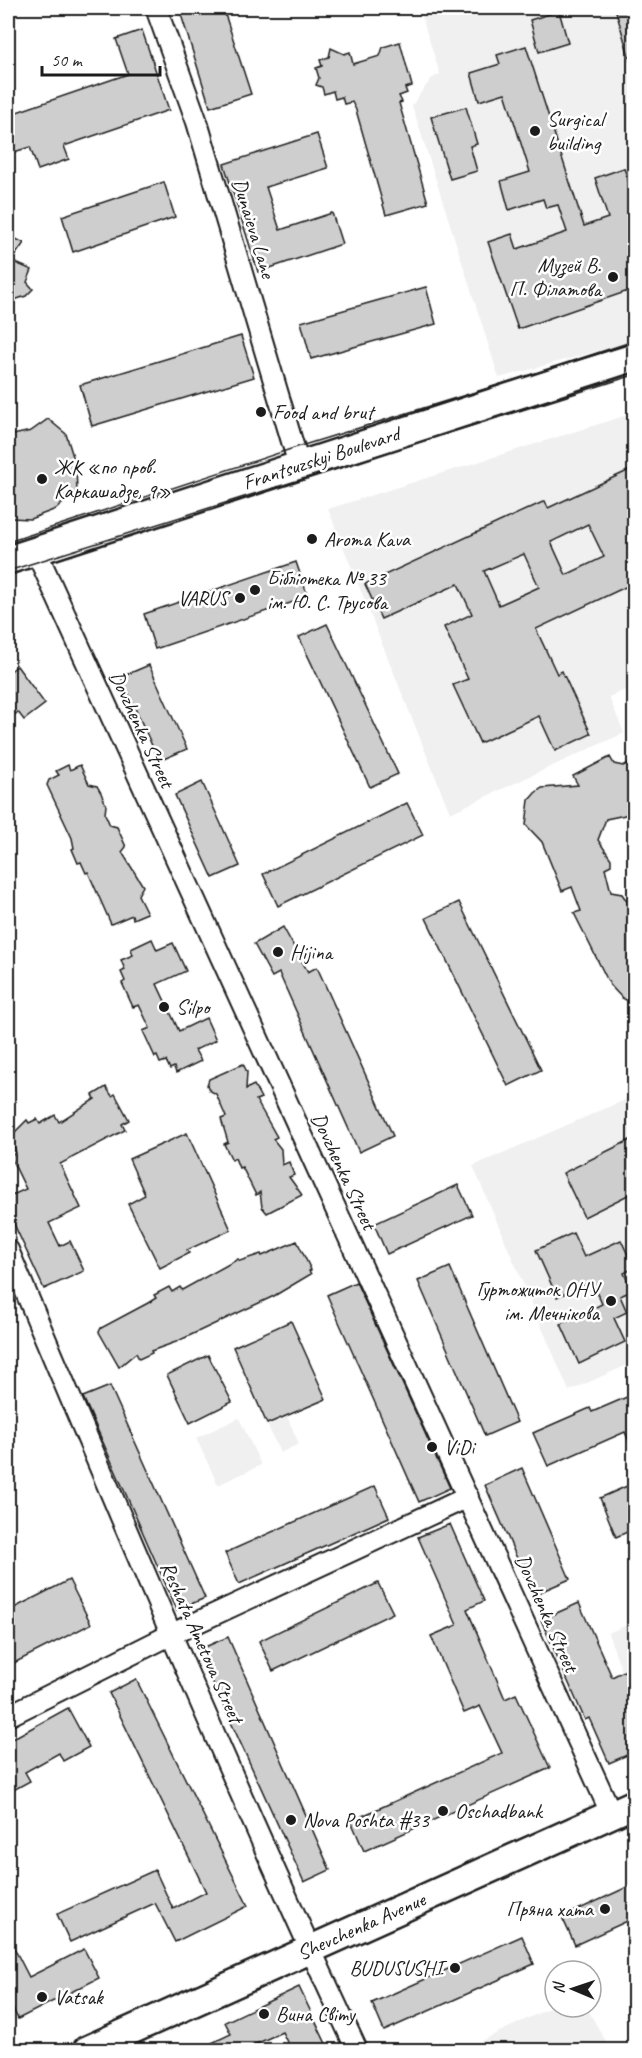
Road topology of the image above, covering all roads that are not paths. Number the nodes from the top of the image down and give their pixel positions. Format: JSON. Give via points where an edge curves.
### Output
{"nodes":[{"id":1,"x":156,"y":8,"type":"edge"},
{"id":2,"x":634,"y":357,"type":"edge"},
{"id":3,"x":299,"y":465,"type":"junction"},
{"id":4,"x":35,"y":549,"type":"junction"},
{"id":5,"x":8,"y":560,"type":"edge"},
{"id":6,"x":8,"y":1250,"type":"edge"},
{"id":7,"x":468,"y":1497,"type":"junction"},
{"id":8,"x":172,"y":1634,"type":"junction"},
{"id":9,"x":8,"y":1716,"type":"edge"},
{"id":10,"x":623,"y":1808,"type":"edge"},
{"id":11,"x":310,"y":1949,"type":"junction"},
{"id":12,"x":87,"y":2050,"type":"edge"},
{"id":13,"x":357,"y":2050,"type":"edge"}],
"edges":[{"from":1,"to":3,"type":"street","name":"Dunaieva Lane","via":[[197,122]]},
{"from":2,"to":3,"type":"street","name":"Frantsuzskyi Boulevard"},
{"from":3,"to":4,"type":"street","name":"Frantsuzskyi Boulevard"},
{"from":4,"to":5,"type":"street","name":"Frantsuzskyi Boulevard"},
{"from":4,"to":7,"type":"street","name":"Dovzhenka Street"},
{"from":6,"to":8,"type":"street","name":"Reshata Ametova Street"},
{"from":7,"to":8,"type":"street"},
{"from":7,"to":10,"type":"street","name":"Dovzhenka Street"},
{"from":8,"to":9,"type":"street"},
{"from":8,"to":11,"type":"street","name":"Reshata Ametova Street"},
{"from":10,"to":11,"type":"street","name":"Shevchenka Avenue"},
{"from":11,"to":12,"type":"street","name":"Shevchenka Avenue"},
{"from":11,"to":13,"type":"street","name":"Reshata Ametova Street"}]}
